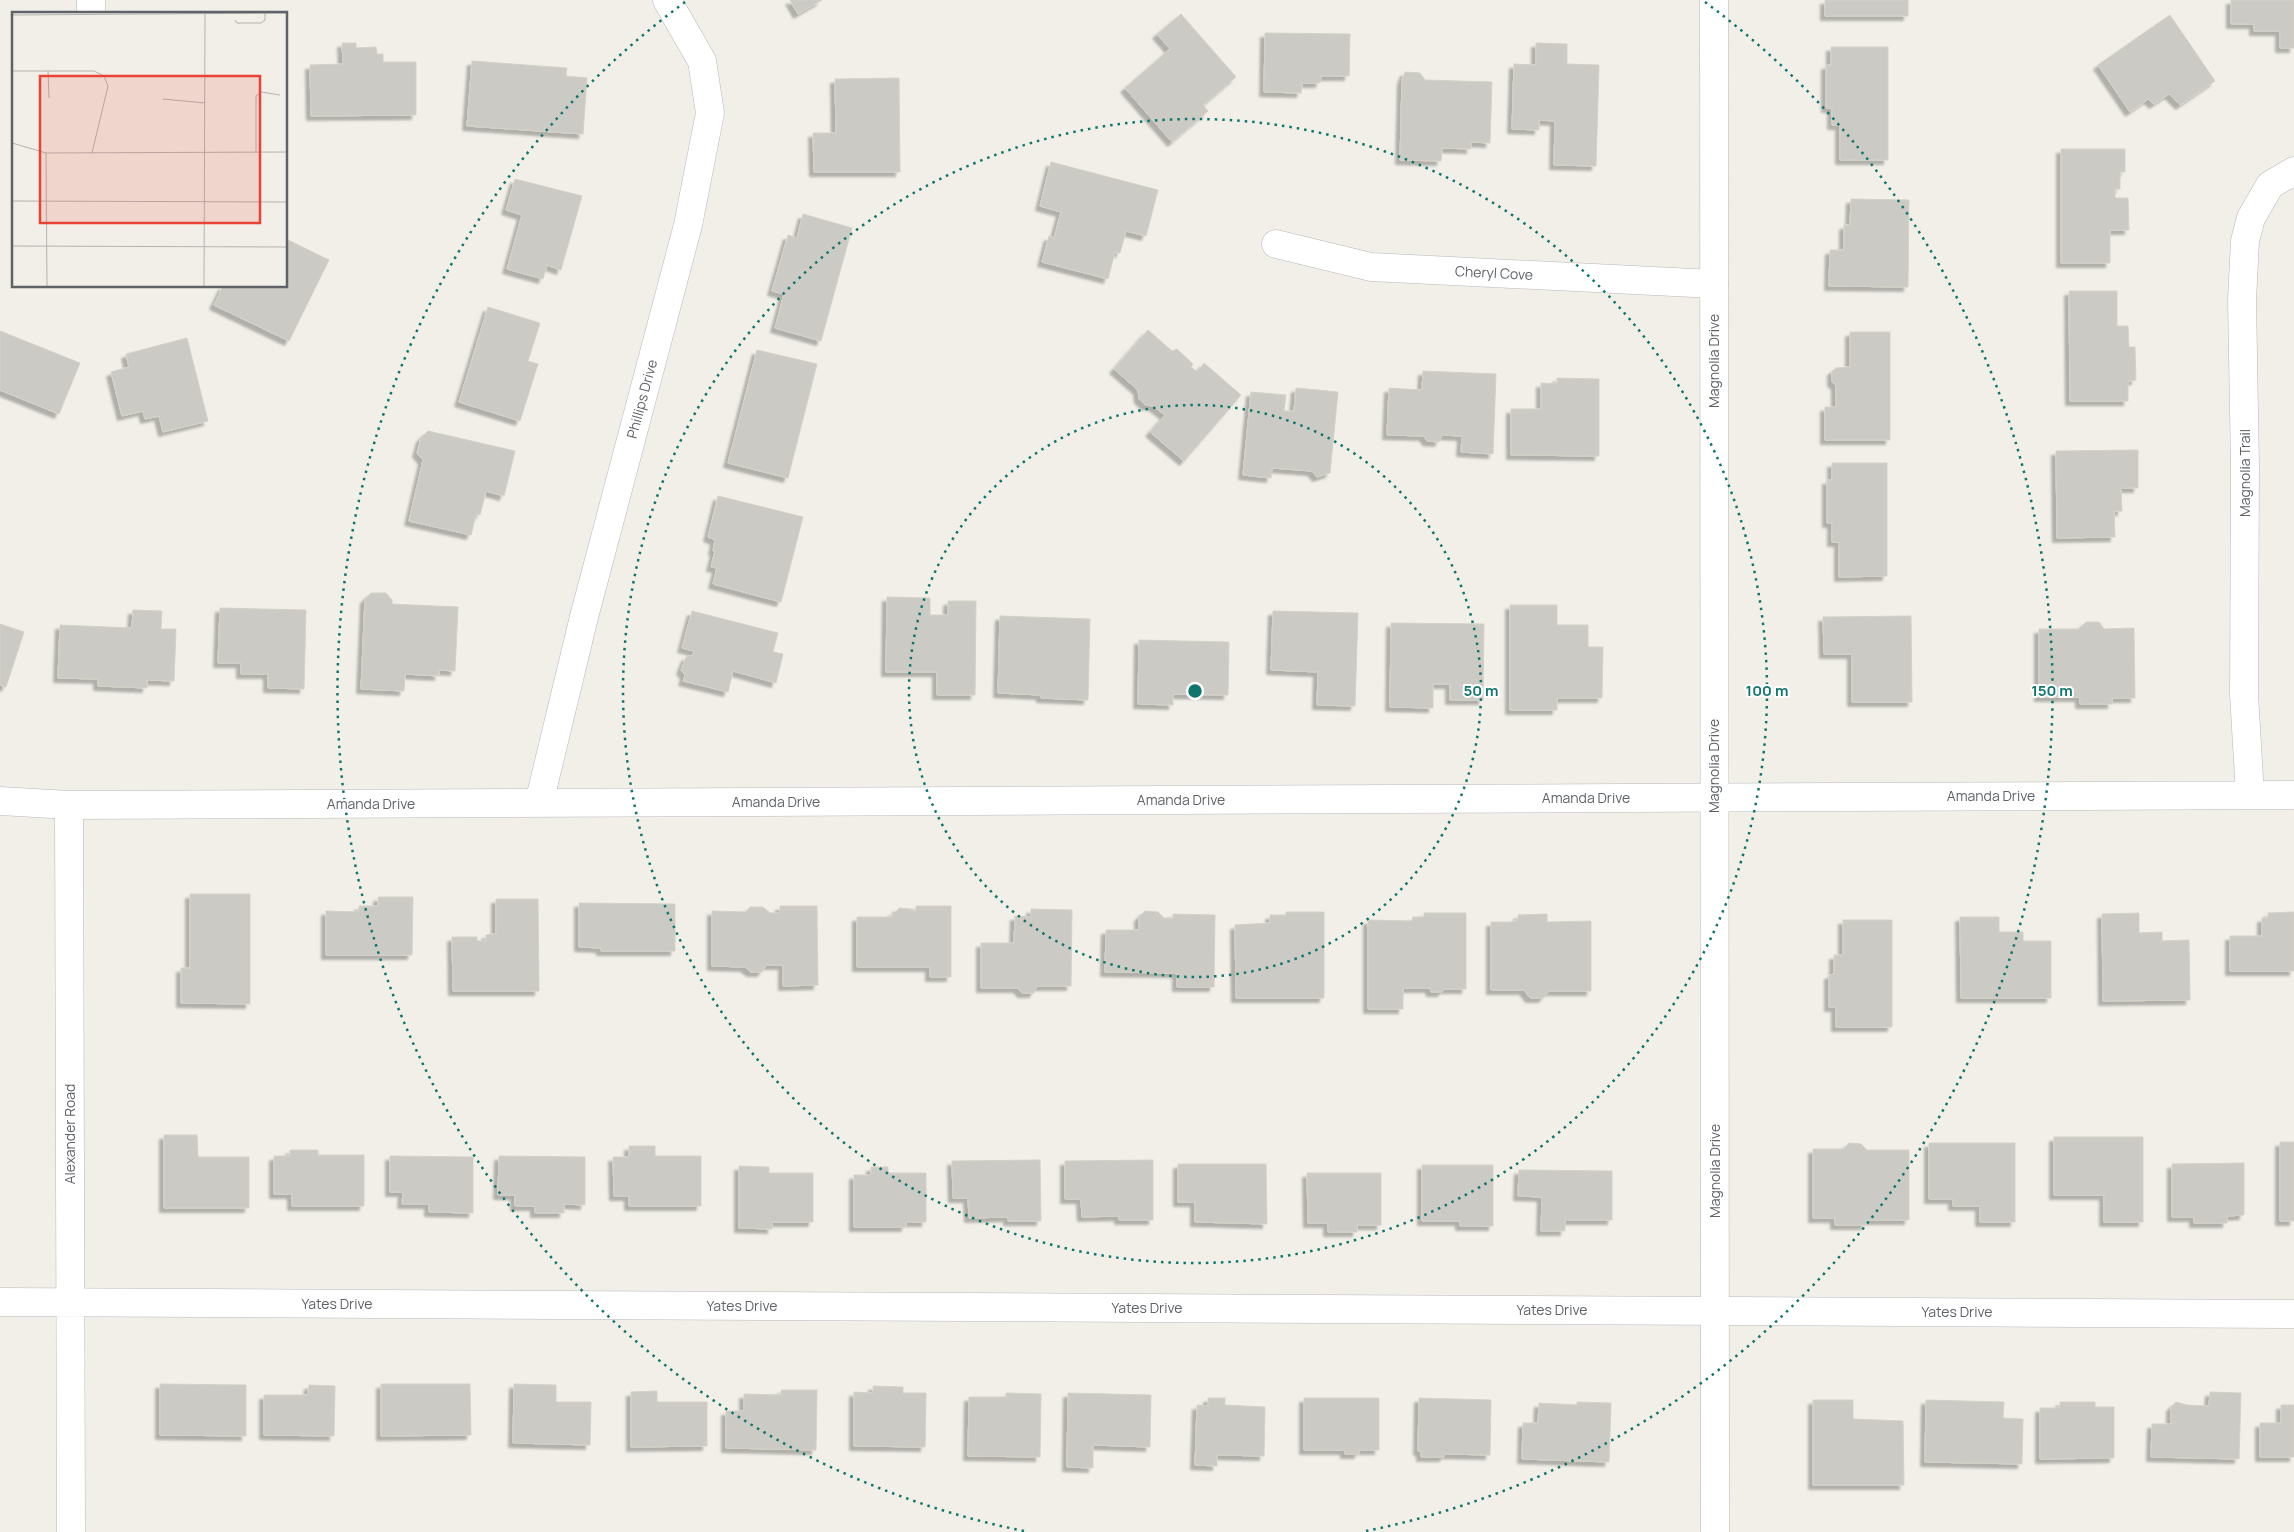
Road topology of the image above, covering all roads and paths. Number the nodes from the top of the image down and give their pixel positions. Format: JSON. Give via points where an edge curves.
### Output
{"nodes":[{"id":1,"x":667,"y":0,"type":"edge"},
{"id":2,"x":1714,"y":0,"type":"edge"},
{"id":3,"x":2294,"y":171,"type":"edge"},
{"id":4,"x":1276,"y":244,"type":"dead end"},
{"id":5,"x":1714,"y":284,"type":"junction"},
{"id":6,"x":2294,"y":795,"type":"edge"},
{"id":7,"x":2250,"y":796,"type":"junction"},
{"id":8,"x":1714,"y":797,"type":"junction"},
{"id":9,"x":0,"y":801,"type":"edge"},
{"id":10,"x":539,"y":803,"type":"junction"},
{"id":11,"x":69,"y":805,"type":"junction"},
{"id":12,"x":0,"y":1302,"type":"edge"},
{"id":13,"x":71,"y":1303,"type":"junction"},
{"id":14,"x":1716,"y":1311,"type":"junction"},
{"id":15,"x":2294,"y":1314,"type":"edge"},
{"id":16,"x":72,"y":1532,"type":"edge"},
{"id":17,"x":1715,"y":1532,"type":"edge"}],
"edges":[{"from":1,"to":10,"type":"street","name":"Phillips Drive","via":[[702,61],[710,113],[688,226],[584,617]]},
{"from":2,"to":5,"type":"street","name":"Magnolia Drive"},
{"from":3,"to":7,"type":"street","name":"Magnolia Trail","via":[[2270,185],[2252,218],[2245,241],[2242,300],[2244,694]]},
{"from":4,"to":5,"type":"street","name":"Cheryl Cove","via":[[1372,267]]},
{"from":5,"to":8,"type":"street","name":"Magnolia Drive"},
{"from":6,"to":7,"type":"street","name":"Amanda Drive"},
{"from":7,"to":8,"type":"street","name":"Amanda Drive"},
{"from":8,"to":10,"type":"street","name":"Amanda Drive"},
{"from":8,"to":14,"type":"street","name":"Magnolia Drive"},
{"from":9,"to":11,"type":"street"},
{"from":10,"to":11,"type":"street","name":"Amanda Drive"},
{"from":11,"to":13,"type":"street","name":"Alexander Road"},
{"from":12,"to":13,"type":"street","name":"Yates Drive"},
{"from":13,"to":14,"type":"street","name":"Yates Drive"},
{"from":13,"to":16,"type":"street","name":"Alexander Road"},
{"from":14,"to":15,"type":"street","name":"Yates Drive"},
{"from":14,"to":17,"type":"street","name":"Magnolia Drive"}]}
